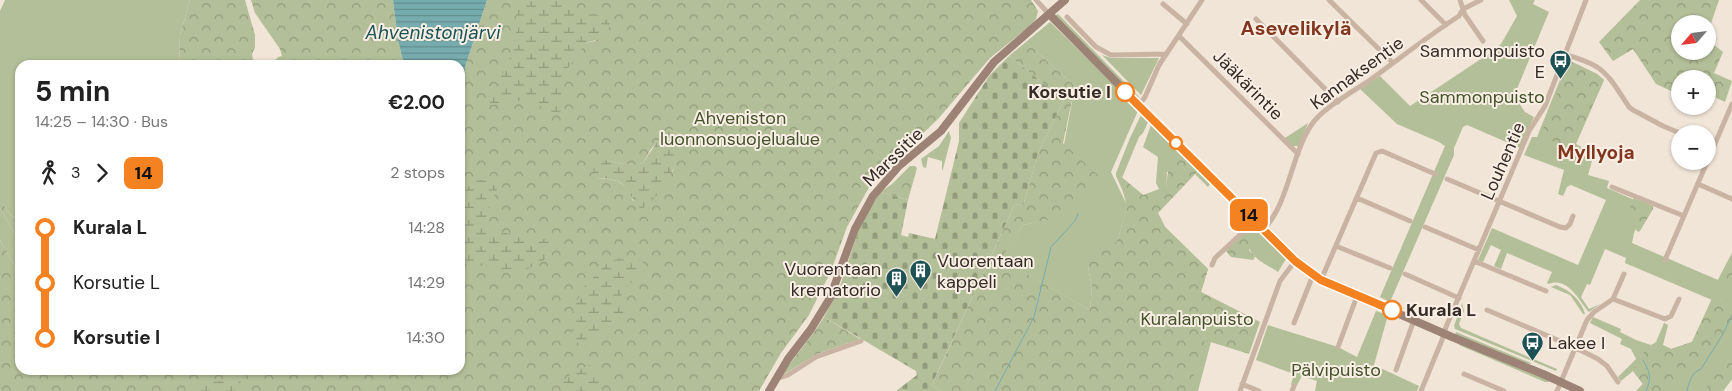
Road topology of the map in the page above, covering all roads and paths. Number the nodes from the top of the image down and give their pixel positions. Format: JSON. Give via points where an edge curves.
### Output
{"nodes":[{"id":1,"x":1036,"y":0,"type":"edge"},
{"id":2,"x":1064,"y":0,"type":"edge"},
{"id":3,"x":1202,"y":0,"type":"edge"},
{"id":4,"x":1330,"y":0,"type":"edge"},
{"id":5,"x":1421,"y":0,"type":"edge"},
{"id":6,"x":1460,"y":0,"type":"edge"},
{"id":7,"x":1481,"y":0,"type":"edge"},
{"id":8,"x":1586,"y":0,"type":"edge"},
{"id":9,"x":1163,"y":4,"type":"dead end"},
{"id":10,"x":1463,"y":9,"type":"junction"},
{"id":11,"x":1049,"y":14,"type":"junction"},
{"id":12,"x":1067,"y":17,"type":"dead end"},
{"id":13,"x":1256,"y":19,"type":"dead end"},
{"id":14,"x":1187,"y":24,"type":"junction"},
{"id":15,"x":1446,"y":25,"type":"junction"},
{"id":16,"x":1179,"y":36,"type":"junction"},
{"id":17,"x":1483,"y":41,"type":"dead end"},
{"id":18,"x":1166,"y":54,"type":"junction"},
{"id":19,"x":1564,"y":54,"type":"junction"},
{"id":20,"x":1393,"y":62,"type":"junction"},
{"id":21,"x":1338,"y":102,"type":"junction"},
{"id":22,"x":1732,"y":104,"type":"edge"},
{"id":23,"x":1139,"y":105,"type":"junction"},
{"id":24,"x":1671,"y":129,"type":"edge"},
{"id":25,"x":1716,"y":141,"type":"edge"},
{"id":26,"x":1298,"y":154,"type":"junction"},
{"id":27,"x":1704,"y":170,"type":"edge"},
{"id":28,"x":1435,"y":174,"type":"dead end"},
{"id":29,"x":1447,"y":179,"type":"dead end"},
{"id":30,"x":1698,"y":184,"type":"junction"},
{"id":31,"x":1612,"y":187,"type":"dead end"},
{"id":32,"x":1356,"y":198,"type":"junction"},
{"id":33,"x":1732,"y":199,"type":"edge"},
{"id":34,"x":1499,"y":202,"type":"junction"},
{"id":35,"x":1573,"y":216,"type":"dead end"},
{"id":36,"x":1684,"y":216,"type":"junction"},
{"id":37,"x":1255,"y":221,"type":"junction"},
{"id":38,"x":1410,"y":221,"type":"dead end"},
{"id":39,"x":1425,"y":227,"type":"dead end"},
{"id":40,"x":1264,"y":230,"type":"junction"},
{"id":41,"x":1336,"y":246,"type":"junction"},
{"id":42,"x":1479,"y":250,"type":"junction"},
{"id":43,"x":1666,"y":260,"type":"dead end"},
{"id":44,"x":1295,"y":261,"type":"junction"},
{"id":45,"x":1474,"y":261,"type":"junction"},
{"id":46,"x":1212,"y":265,"type":"dead end"},
{"id":47,"x":1390,"y":268,"type":"dead end"},
{"id":48,"x":1404,"y":274,"type":"dead end"},
{"id":49,"x":1624,"y":274,"type":"dead end"},
{"id":50,"x":1314,"y":275,"type":"junction"},
{"id":51,"x":1321,"y":280,"type":"junction"},
{"id":52,"x":1546,"y":291,"type":"dead end"},
{"id":53,"x":1358,"y":296,"type":"junction"},
{"id":54,"x":1459,"y":298,"type":"junction"},
{"id":55,"x":1613,"y":299,"type":"junction"},
{"id":56,"x":1679,"y":299,"type":"dead end"},
{"id":57,"x":1488,"y":310,"type":"dead end"},
{"id":58,"x":1414,"y":320,"type":"junction"},
{"id":59,"x":1294,"y":323,"type":"dead end"},
{"id":60,"x":1444,"y":333,"type":"junction"},
{"id":61,"x":862,"y":341,"type":"dead end"},
{"id":62,"x":1338,"y":347,"type":"dead end"},
{"id":63,"x":1576,"y":348,"type":"junction"},
{"id":64,"x":1396,"y":370,"type":"dead end"},
{"id":65,"x":1464,"y":374,"type":"dead end"},
{"id":66,"x":776,"y":379,"type":"junction"},
{"id":67,"x":1562,"y":382,"type":"junction"},
{"id":68,"x":1618,"y":382,"type":"dead end"},
{"id":69,"x":1242,"y":384,"type":"junction"},
{"id":70,"x":770,"y":391,"type":"edge"},
{"id":71,"x":1240,"y":391,"type":"edge"},
{"id":72,"x":1259,"y":391,"type":"edge"},
{"id":73,"x":1421,"y":391,"type":"edge"},
{"id":74,"x":1504,"y":391,"type":"edge"},
{"id":75,"x":1557,"y":391,"type":"edge"},
{"id":76,"x":1580,"y":391,"type":"edge"}],
"edges":[{"from":1,"to":11,"type":"street"},
{"from":2,"to":11,"type":"street","name":"Marssitie"},
{"from":3,"to":14,"type":"street"},
{"from":4,"to":20,"type":"street"},
{"from":5,"to":15,"type":"street"},
{"from":6,"to":10,"type":"street"},
{"from":7,"to":10,"type":"street","name":"Kannaksentie"},
{"from":8,"to":19,"type":"street","name":"Louhentie"},
{"from":9,"to":14,"type":"street"},
{"from":10,"to":15,"type":"street","name":"Kannaksentie"},
{"from":10,"to":17,"type":"street"},
{"from":11,"to":23,"type":"street"},
{"from":11,"to":66,"type":"street","name":"Marssitie","via":[[994,62],[941,130],[899,166],[873,196],[855,229],[830,298]]},
{"from":12,"to":18,"type":"street","via":[[1103,52],[1111,55]]},
{"from":13,"to":21,"type":"street"},
{"from":14,"to":16,"type":"street"},
{"from":15,"to":20,"type":"street","name":"Kannaksentie"},
{"from":16,"to":18,"type":"street"},
{"from":16,"to":26,"type":"street","name":"Jääkärintie"},
{"from":18,"to":23,"type":"street"},
{"from":19,"to":24,"type":"street","via":[[1599,68],[1629,107]]},
{"from":19,"to":34,"type":"street","name":"Louhentie","via":[[1545,106],[1529,131]]},
{"from":20,"to":21,"type":"street","name":"Kannaksentie"},
{"from":21,"to":26,"type":"street","name":"Kannaksentie","via":[[1313,122]]},
{"from":22,"to":25,"type":"street"},
{"from":23,"to":37,"type":"street"},
{"from":26,"to":40,"type":"street","name":"Kannaksentie","via":[[1277,210]]},
{"from":27,"to":30,"type":"street"},
{"from":28,"to":32,"type":"street","via":[[1382,151],[1376,153]]},
{"from":29,"to":34,"type":"street"},
{"from":30,"to":33,"type":"street"},
{"from":30,"to":36,"type":"street"},
{"from":31,"to":36,"type":"street"},
{"from":32,"to":38,"type":"street"},
{"from":32,"to":41,"type":"street"},
{"from":34,"to":35,"type":"street","via":[[1560,227],[1566,228]]},
{"from":34,"to":42,"type":"street","name":"Louhentie"},
{"from":36,"to":43,"type":"street"},
{"from":37,"to":40,"type":"street"},
{"from":37,"to":46,"type":"street","via":[[1215,258]]},
{"from":39,"to":42,"type":"street"},
{"from":40,"to":44,"type":"street"},
{"from":41,"to":47,"type":"street"},
{"from":41,"to":51,"type":"street"},
{"from":42,"to":45,"type":"street","name":"Louhentie"},
{"from":44,"to":50,"type":"street"},
{"from":44,"to":69,"type":"street","via":[[1280,281]]},
{"from":45,"to":52,"type":"street"},
{"from":45,"to":54,"type":"street","name":"Louhentie"},
{"from":48,"to":54,"type":"street"},
{"from":49,"to":55,"type":"street"},
{"from":50,"to":51,"type":"street"},
{"from":50,"to":59,"type":"street"},
{"from":51,"to":53,"type":"street"},
{"from":53,"to":58,"type":"street"},
{"from":53,"to":62,"type":"street"},
{"from":54,"to":60,"type":"street","name":"Louhentie"},
{"from":55,"to":56,"type":"street","via":[[1665,319],[1671,316]]},
{"from":55,"to":63,"type":"street","via":[[1587,320]]},
{"from":57,"to":63,"type":"street"},
{"from":58,"to":60,"type":"street"},
{"from":58,"to":64,"type":"street"},
{"from":60,"to":67,"type":"street"},
{"from":60,"to":73,"type":"street","name":"Louhentie"},
{"from":61,"to":66,"type":"street","via":[[816,357]]},
{"from":63,"to":67,"type":"street"},
{"from":63,"to":68,"type":"street","via":[[1607,366]]},
{"from":65,"to":74,"type":"street"},
{"from":66,"to":70,"type":"street","name":"Marssitie"},
{"from":67,"to":75,"type":"street"},
{"from":67,"to":76,"type":"street"},
{"from":69,"to":71,"type":"street"},
{"from":69,"to":72,"type":"street"}]}
